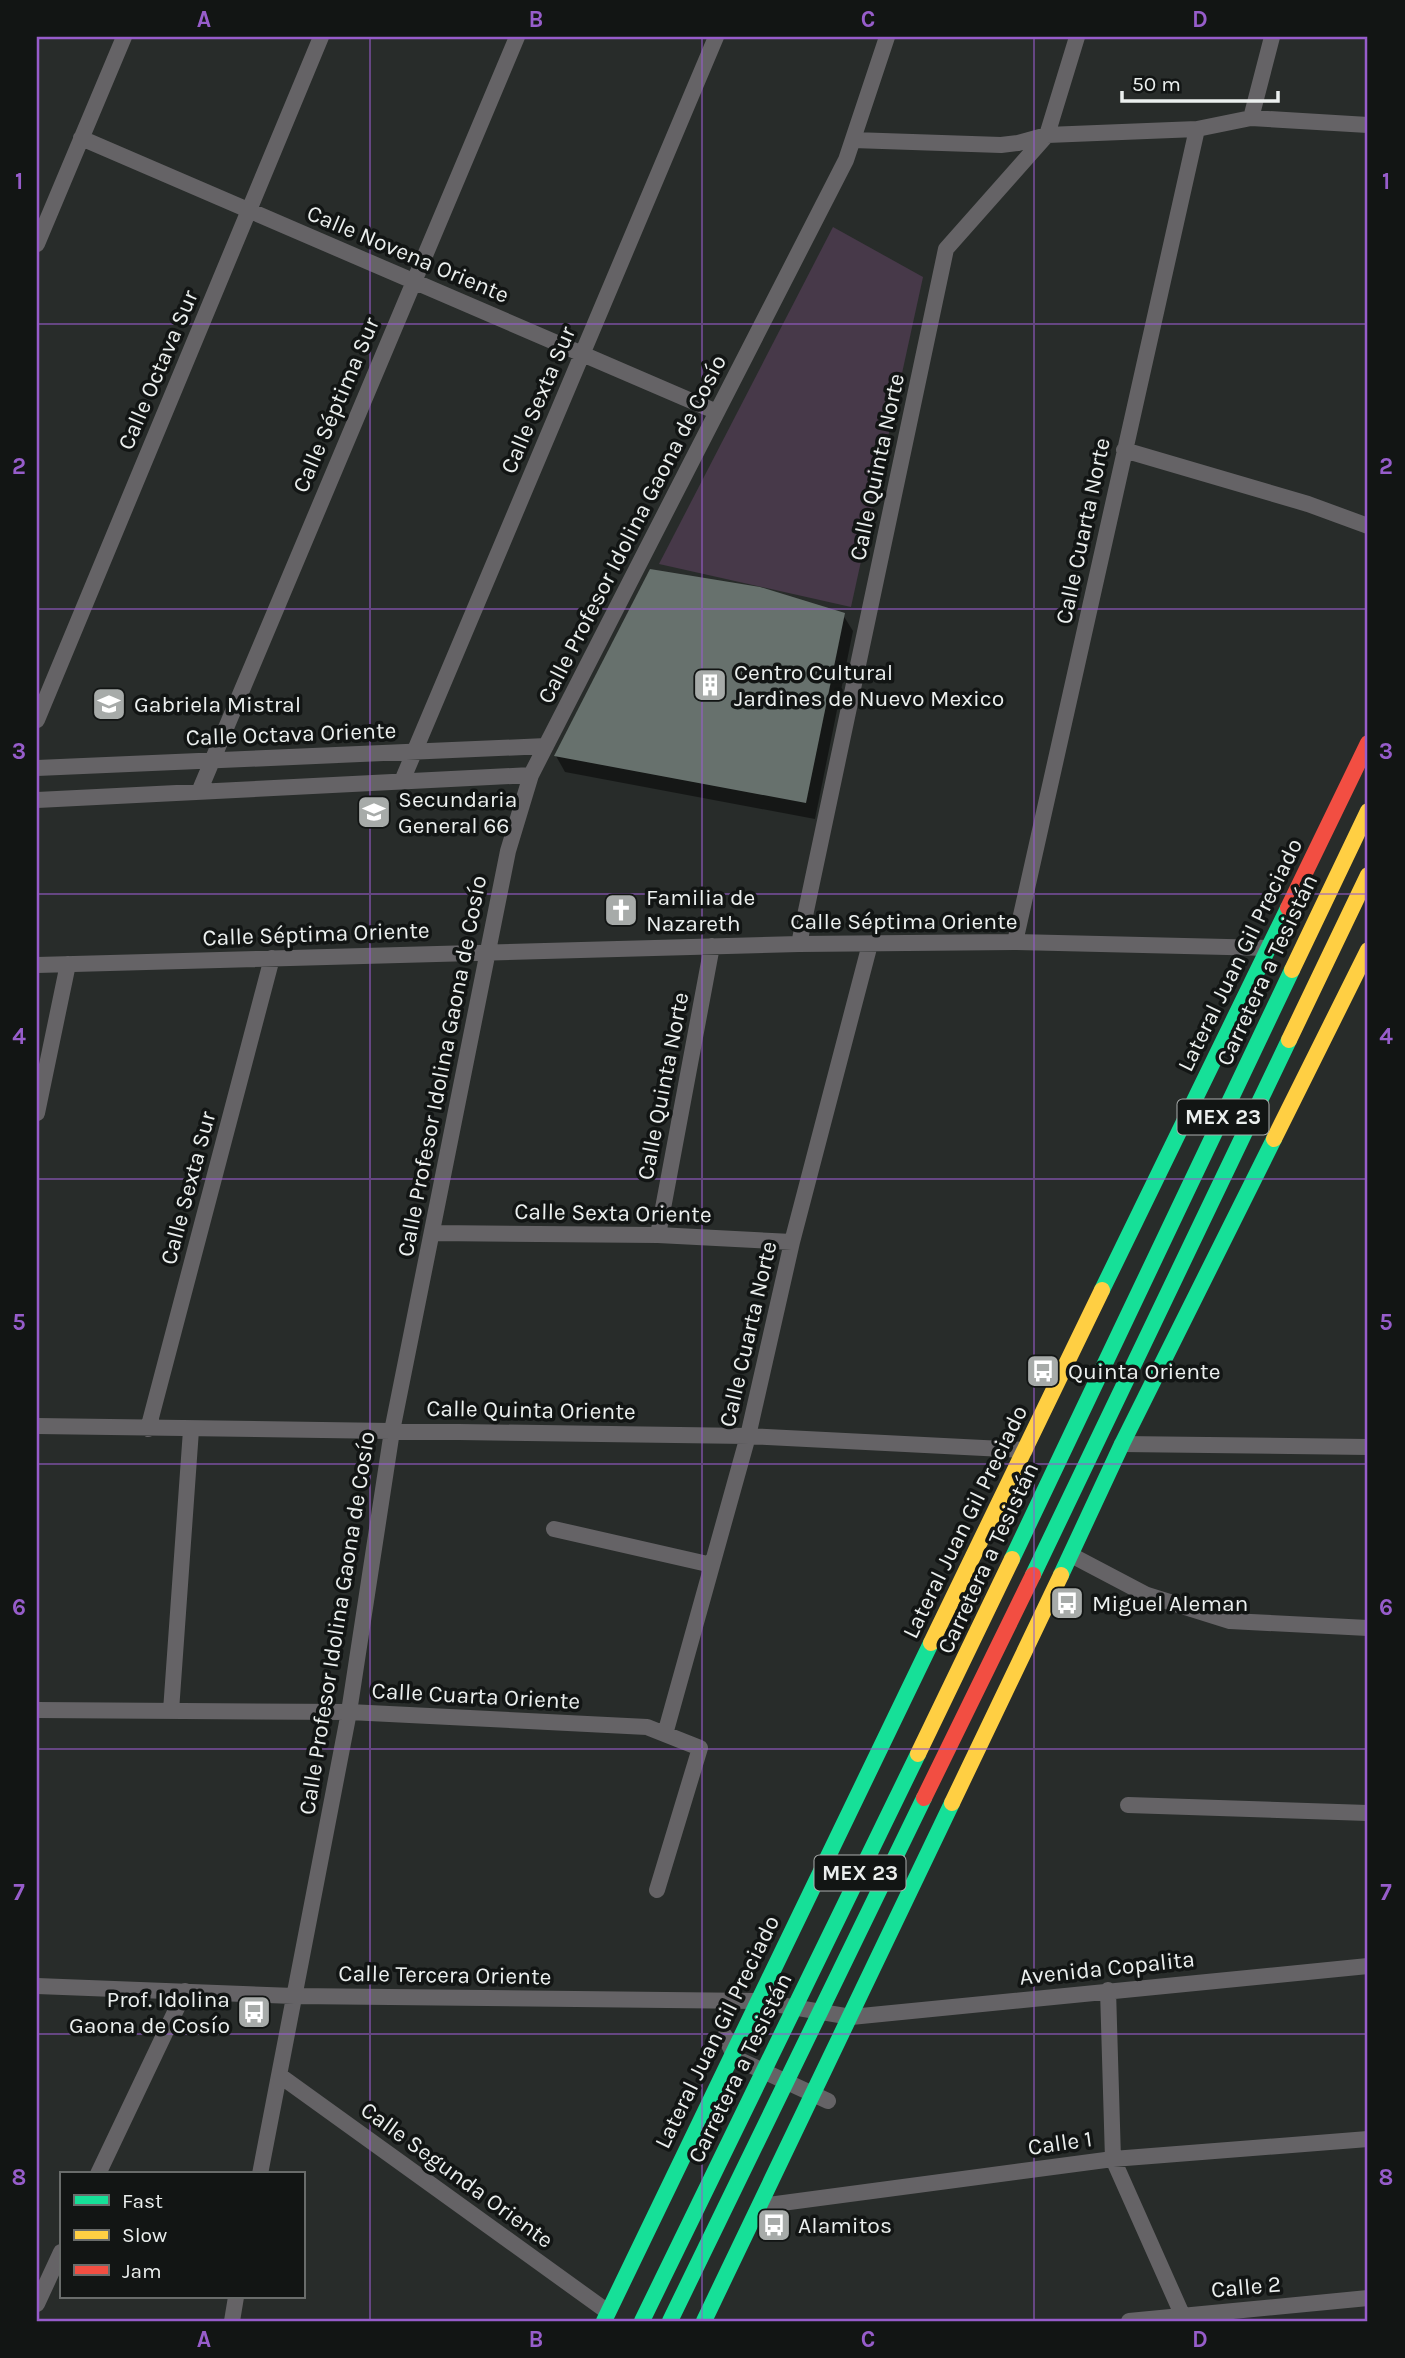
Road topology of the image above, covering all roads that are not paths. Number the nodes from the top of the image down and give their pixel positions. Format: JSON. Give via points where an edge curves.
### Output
{"nodes":[{"id":1,"x":124,"y":37,"type":"edge"},
{"id":2,"x":321,"y":37,"type":"edge"},
{"id":3,"x":517,"y":37,"type":"edge"},
{"id":4,"x":716,"y":37,"type":"edge"},
{"id":5,"x":887,"y":37,"type":"edge"},
{"id":6,"x":1077,"y":37,"type":"edge"},
{"id":7,"x":1272,"y":37,"type":"edge"},
{"id":8,"x":1251,"y":118,"type":"junction"},
{"id":9,"x":1368,"y":125,"type":"edge"},
{"id":10,"x":1197,"y":129,"type":"junction"},
{"id":11,"x":1047,"y":135,"type":"junction"},
{"id":12,"x":81,"y":138,"type":"junction"},
{"id":13,"x":853,"y":140,"type":"junction"},
{"id":14,"x":249,"y":210,"type":"junction"},
{"id":15,"x":37,"y":244,"type":"edge"},
{"id":16,"x":412,"y":281,"type":"junction"},
{"id":17,"x":583,"y":354,"type":"junction"},
{"id":18,"x":717,"y":412,"type":"junction"},
{"id":19,"x":1124,"y":450,"type":"junction"},
{"id":20,"x":1368,"y":527,"type":"edge"},
{"id":21,"x":37,"y":720,"type":"edge"},
{"id":22,"x":1368,"y":743,"type":"edge"},
{"id":23,"x":547,"y":746,"type":"junction"},
{"id":24,"x":414,"y":751,"type":"junction"},
{"id":25,"x":212,"y":760,"type":"junction"},
{"id":26,"x":37,"y":768,"type":"edge"},
{"id":27,"x":531,"y":775,"type":"junction"},
{"id":28,"x":402,"y":781,"type":"junction"},
{"id":29,"x":199,"y":792,"type":"junction"},
{"id":30,"x":37,"y":800,"type":"edge"},
{"id":31,"x":1368,"y":811,"type":"edge"},
{"id":32,"x":1368,"y":875,"type":"edge"},
{"id":33,"x":1015,"y":942,"type":"junction"},
{"id":34,"x":799,"y":944,"type":"junction"},
{"id":35,"x":870,"y":944,"type":"junction"},
{"id":36,"x":712,"y":946,"type":"junction"},
{"id":37,"x":1269,"y":948,"type":"junction"},
{"id":38,"x":1368,"y":950,"type":"edge"},
{"id":39,"x":489,"y":952,"type":"junction"},
{"id":40,"x":272,"y":958,"type":"junction"},
{"id":41,"x":68,"y":964,"type":"junction"},
{"id":42,"x":37,"y":965,"type":"edge"},
{"id":43,"x":37,"y":1113,"type":"edge"},
{"id":44,"x":433,"y":1233,"type":"junction"},
{"id":45,"x":657,"y":1235,"type":"junction"},
{"id":46,"x":792,"y":1242,"type":"junction"},
{"id":47,"x":37,"y":1426,"type":"edge"},
{"id":48,"x":148,"y":1429,"type":"junction"},
{"id":49,"x":191,"y":1430,"type":"junction"},
{"id":50,"x":392,"y":1431,"type":"junction"},
{"id":51,"x":748,"y":1436,"type":"junction"},
{"id":52,"x":1122,"y":1444,"type":"junction"},
{"id":53,"x":1368,"y":1447,"type":"edge"},
{"id":54,"x":1025,"y":1450,"type":"junction"},
{"id":55,"x":554,"y":1529,"type":"dead end"},
{"id":56,"x":1071,"y":1555,"type":"junction"},
{"id":57,"x":712,"y":1565,"type":"junction"},
{"id":58,"x":1368,"y":1628,"type":"edge"},
{"id":59,"x":37,"y":1710,"type":"edge"},
{"id":60,"x":171,"y":1711,"type":"junction"},
{"id":61,"x":349,"y":1712,"type":"junction"},
{"id":62,"x":665,"y":1734,"type":"junction"},
{"id":63,"x":1128,"y":1805,"type":"dead end"},
{"id":64,"x":1368,"y":1813,"type":"edge"},
{"id":65,"x":657,"y":1890,"type":"dead end"},
{"id":66,"x":1368,"y":1966,"type":"edge"},
{"id":67,"x":37,"y":1986,"type":"edge"},
{"id":68,"x":1108,"y":1990,"type":"junction"},
{"id":69,"x":185,"y":1991,"type":"junction"},
{"id":70,"x":295,"y":1996,"type":"junction"},
{"id":71,"x":757,"y":2001,"type":"junction"},
{"id":72,"x":794,"y":2007,"type":"junction"},
{"id":73,"x":819,"y":2011,"type":"junction"},
{"id":74,"x":851,"y":2017,"type":"junction"},
{"id":75,"x":725,"y":2036,"type":"dead end"},
{"id":76,"x":279,"y":2075,"type":"junction"},
{"id":77,"x":828,"y":2101,"type":"dead end"},
{"id":78,"x":1368,"y":2138,"type":"edge"},
{"id":79,"x":1113,"y":2159,"type":"junction"},
{"id":80,"x":99,"y":2172,"type":"edge"},
{"id":81,"x":260,"y":2172,"type":"edge"},
{"id":82,"x":760,"y":2206,"type":"junction"},
{"id":83,"x":60,"y":2254,"type":"edge"},
{"id":84,"x":236,"y":2298,"type":"edge"},
{"id":85,"x":1368,"y":2298,"type":"edge"},
{"id":86,"x":37,"y":2304,"type":"edge"},
{"id":87,"x":606,"y":2317,"type":"edge"},
{"id":88,"x":1183,"y":2319,"type":"edge"},
{"id":89,"x":232,"y":2321,"type":"edge"},
{"id":90,"x":642,"y":2321,"type":"edge"},
{"id":91,"x":670,"y":2321,"type":"edge"},
{"id":92,"x":704,"y":2321,"type":"edge"},
{"id":93,"x":1129,"y":2321,"type":"edge"},
{"id":94,"x":1134,"y":2321,"type":"edge"}],
"edges":[{"from":1,"to":12,"type":"street"},
{"from":2,"to":14,"type":"street","name":"Calle Octava Sur"},
{"from":3,"to":16,"type":"street","name":"Calle Séptima Sur"},
{"from":4,"to":17,"type":"street","name":"Calle Sexta Sur"},
{"from":5,"to":13,"type":"street","name":"Calle Profesor Idolina Gaona de Cosío"},
{"from":6,"to":11,"type":"street","name":"Calle Quinta Norte"},
{"from":7,"to":8,"type":"street"},
{"from":8,"to":9,"type":"street"},
{"from":8,"to":10,"type":"street"},
{"from":10,"to":11,"type":"street"},
{"from":10,"to":19,"type":"street","name":"Calle Cuarta Norte"},
{"from":11,"to":13,"type":"street","via":[[1001,145]]},
{"from":11,"to":34,"type":"street","name":"Calle Quinta Norte","via":[[946,248]]},
{"from":12,"to":14,"type":"street","name":"Calle Novena Oriente"},
{"from":12,"to":15,"type":"street"},
{"from":13,"to":18,"type":"street","name":"Calle Profesor Idolina Gaona de Cosío"},
{"from":14,"to":16,"type":"street","name":"Calle Novena Oriente"},
{"from":14,"to":21,"type":"street","name":"Calle Octava Sur"},
{"from":16,"to":17,"type":"street","name":"Calle Novena Oriente"},
{"from":16,"to":25,"type":"street","name":"Calle Séptima Sur"},
{"from":17,"to":18,"type":"street","name":"Calle Novena Oriente"},
{"from":17,"to":24,"type":"street","name":"Calle Sexta Sur"},
{"from":18,"to":23,"type":"street","name":"Calle Profesor Idolina Gaona de Cosío"},
{"from":19,"to":20,"type":"street","via":[[1308,504]]},
{"from":19,"to":33,"type":"street","name":"Calle Cuarta Norte"},
{"from":22,"to":37,"type":"main road","name":"Lateral Juan Gil Preciado"},
{"from":23,"to":24,"type":"street","name":"Calle Octava Oriente"},
{"from":23,"to":27,"type":"street","name":"Calle Profesor Idolina Gaona de Cosío"},
{"from":24,"to":25,"type":"street","name":"Calle Octava Oriente"},
{"from":24,"to":28,"type":"street","name":"Calle Sexta Sur"},
{"from":25,"to":26,"type":"street","name":"Calle Octava Oriente"},
{"from":25,"to":29,"type":"street","name":"Calle Séptima Sur"},
{"from":27,"to":28,"type":"street"},
{"from":27,"to":39,"type":"street","name":"Calle Profesor Idolina Gaona de Cosío","via":[[508,851]]},
{"from":28,"to":29,"type":"street"},
{"from":29,"to":30,"type":"street"},
{"from":31,"to":72,"type":"main road","name":"Carretera a Tesistán","number":"MEX 23"},
{"from":32,"to":73,"type":"main road","name":"Carretera a Tesistán","number":"MEX 23"},
{"from":33,"to":35,"type":"street","name":"Calle Séptima Oriente"},
{"from":33,"to":37,"type":"street","name":"Calle Séptima Oriente"},
{"from":34,"to":35,"type":"street","name":"Calle Séptima Oriente"},
{"from":34,"to":36,"type":"street","name":"Calle Séptima Oriente"},
{"from":35,"to":46,"type":"street","name":"Calle Cuarta Norte"},
{"from":36,"to":39,"type":"street","name":"Calle Séptima Oriente"},
{"from":36,"to":45,"type":"street","name":"Calle Quinta Norte"},
{"from":37,"to":54,"type":"main road","name":"Lateral Juan Gil Preciado"},
{"from":38,"to":52,"type":"main road"},
{"from":39,"to":40,"type":"street","name":"Calle Séptima Oriente"},
{"from":39,"to":44,"type":"street","name":"Calle Profesor Idolina Gaona de Cosío"},
{"from":40,"to":41,"type":"street","name":"Calle Séptima Oriente"},
{"from":40,"to":48,"type":"street","name":"Calle Sexta Sur"},
{"from":41,"to":42,"type":"street","name":"Calle Séptima Oriente"},
{"from":41,"to":43,"type":"street"},
{"from":44,"to":45,"type":"street","name":"Calle Sexta Oriente"},
{"from":44,"to":50,"type":"street","name":"Calle Profesor Idolina Gaona de Cosío"},
{"from":45,"to":46,"type":"street","name":"Calle Sexta Oriente"},
{"from":46,"to":51,"type":"street","name":"Calle Cuarta Norte"},
{"from":47,"to":48,"type":"street","name":"Calle Quinta Oriente"},
{"from":48,"to":49,"type":"street","name":"Calle Quinta Oriente"},
{"from":49,"to":50,"type":"street","name":"Calle Quinta Oriente"},
{"from":49,"to":60,"type":"street"},
{"from":50,"to":51,"type":"street","name":"Calle Quinta Oriente"},
{"from":50,"to":61,"type":"street","name":"Calle Profesor Idolina Gaona de Cosío"},
{"from":51,"to":54,"type":"street","name":"Calle Quinta Oriente"},
{"from":51,"to":57,"type":"street","name":"Calle Cuarta Norte"},
{"from":52,"to":53,"type":"street"},
{"from":52,"to":56,"type":"main road"},
{"from":54,"to":71,"type":"main road","name":"Lateral Juan Gil Preciado"},
{"from":55,"to":57,"type":"street"},
{"from":56,"to":58,"type":"street","via":[[1147,1595],[1230,1621]]},
{"from":56,"to":74,"type":"main road"},
{"from":57,"to":62,"type":"street","name":"Calle Cuarta Norte"},
{"from":59,"to":60,"type":"street","name":"Calle Cuarta Oriente"},
{"from":60,"to":61,"type":"street","name":"Calle Cuarta Oriente"},
{"from":61,"to":62,"type":"street","name":"Calle Cuarta Oriente","via":[[647,1727]]},
{"from":61,"to":70,"type":"street","name":"Calle Profesor Idolina Gaona de Cosío"},
{"from":62,"to":65,"type":"street","name":"Calle Cuarta Oriente","via":[[700,1748]]},
{"from":63,"to":64,"type":"street"},
{"from":66,"to":68,"type":"street","name":"Avenida Copalita"},
{"from":67,"to":69,"type":"street","name":"Calle Tercera Oriente"},
{"from":68,"to":74,"type":"street","name":"Avenida Copalita"},
{"from":68,"to":79,"type":"street"},
{"from":69,"to":70,"type":"street","name":"Calle Tercera Oriente"},
{"from":69,"to":80,"type":"street"},
{"from":70,"to":71,"type":"street","name":"Calle Tercera Oriente"},
{"from":70,"to":76,"type":"street","name":"Calle Profesor Idolina Gaona de Cosío"},
{"from":71,"to":72,"type":"street","name":"Calle Tercera Oriente"},
{"from":71,"to":87,"type":"main road","name":"Lateral Juan Gil Preciado"},
{"from":72,"to":73,"type":"street","name":"Calle Tercera Oriente"},
{"from":72,"to":90,"type":"main road","name":"Carretera a Tesistán","number":"MEX 23"},
{"from":73,"to":74,"type":"street","name":"Calle Tercera Oriente"},
{"from":73,"to":91,"type":"main road","name":"Carretera a Tesistán","number":"MEX 23"},
{"from":74,"to":82,"type":"main road"},
{"from":75,"to":77,"type":"street","via":[[735,2058]]},
{"from":76,"to":81,"type":"street","name":"Calle Profesor Idolina Gaona de Cosío"},
{"from":76,"to":87,"type":"street","name":"Calle Segunda Oriente"},
{"from":78,"to":79,"type":"street","name":"Calle 1"},
{"from":79,"to":82,"type":"street","name":"Calle 1"},
{"from":79,"to":88,"type":"street"},
{"from":82,"to":92,"type":"main road"},
{"from":83,"to":86,"type":"street"},
{"from":84,"to":89,"type":"street"},
{"from":85,"to":88,"type":"street","name":"Calle 2"},
{"from":88,"to":94,"type":"street","name":"Calle 2"},
{"from":93,"to":94,"type":"street","name":"Calle 2"}]}
